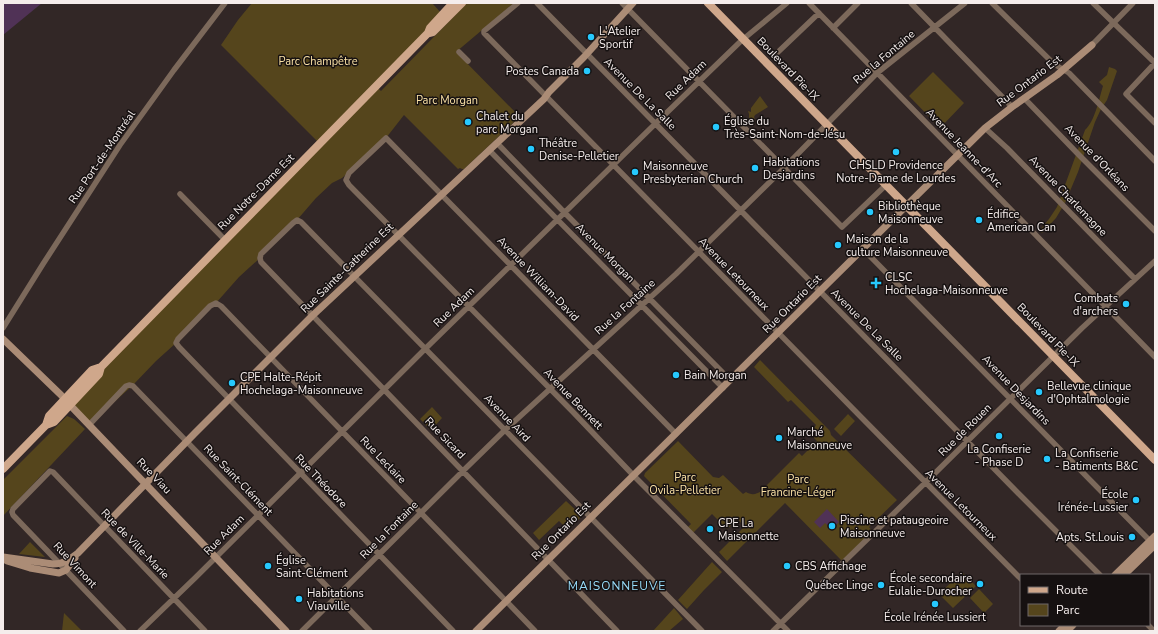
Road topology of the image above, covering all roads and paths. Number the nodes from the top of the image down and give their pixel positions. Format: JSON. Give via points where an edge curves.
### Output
{"nodes":[{"id":1,"x":225,"y":3,"type":"edge"},
{"id":2,"x":518,"y":3,"type":"edge"},
{"id":3,"x":537,"y":3,"type":"edge"},
{"id":4,"x":622,"y":3,"type":"edge"},
{"id":5,"x":633,"y":3,"type":"edge"},
{"id":6,"x":708,"y":3,"type":"edge"},
{"id":7,"x":713,"y":3,"type":"edge"},
{"id":8,"x":787,"y":3,"type":"edge"},
{"id":9,"x":809,"y":3,"type":"edge"},
{"id":10,"x":858,"y":3,"type":"edge"},
{"id":11,"x":911,"y":3,"type":"edge"},
{"id":12,"x":965,"y":3,"type":"edge"},
{"id":13,"x":992,"y":3,"type":"edge"},
{"id":14,"x":1093,"y":3,"type":"edge"},
{"id":15,"x":1133,"y":3,"type":"edge"},
{"id":16,"x":457,"y":4,"type":"edge"},
{"id":17,"x":628,"y":9,"type":"junction"},
{"id":18,"x":819,"y":13,"type":"junction"},
{"id":19,"x":1114,"y":22,"type":"junction"},
{"id":20,"x":833,"y":28,"type":"junction"},
{"id":21,"x":935,"y":28,"type":"junction"},
{"id":22,"x":744,"y":38,"type":"junction"},
{"id":23,"x":1092,"y":45,"type":"joint"},
{"id":24,"x":459,"y":52,"type":"dead end"},
{"id":25,"x":777,"y":53,"type":"dead end"},
{"id":26,"x":586,"y":54,"type":"junction"},
{"id":27,"x":468,"y":61,"type":"dead end"},
{"id":28,"x":1155,"y":63,"type":"edge"},
{"id":29,"x":1063,"y":70,"type":"junction"},
{"id":30,"x":878,"y":73,"type":"junction"},
{"id":31,"x":699,"y":81,"type":"junction"},
{"id":32,"x":546,"y":96,"type":"junction"},
{"id":33,"x":1024,"y":98,"type":"junction"},
{"id":34,"x":1012,"y":107,"type":"junction"},
{"id":35,"x":828,"y":123,"type":"junction"},
{"id":36,"x":1155,"y":123,"type":"edge"},
{"id":37,"x":655,"y":124,"type":"junction"},
{"id":38,"x":985,"y":128,"type":"junction"},
{"id":39,"x":386,"y":138,"type":"joint"},
{"id":40,"x":497,"y":143,"type":"junction"},
{"id":41,"x":489,"y":150,"type":"junction"},
{"id":42,"x":958,"y":156,"type":"junction"},
{"id":43,"x":1155,"y":161,"type":"edge"},
{"id":44,"x":613,"y":165,"type":"junction"},
{"id":45,"x":784,"y":168,"type":"junction"},
{"id":46,"x":886,"y":185,"type":"junction"},
{"id":47,"x":180,"y":194,"type":"dead end"},
{"id":48,"x":441,"y":195,"type":"junction"},
{"id":49,"x":908,"y":204,"type":"junction"},
{"id":50,"x":740,"y":210,"type":"junction"},
{"id":51,"x":564,"y":213,"type":"junction"},
{"id":52,"x":296,"y":220,"type":"joint"},
{"id":53,"x":558,"y":220,"type":"junction"},
{"id":54,"x":1155,"y":231,"type":"edge"},
{"id":55,"x":398,"y":235,"type":"junction"},
{"id":56,"x":225,"y":240,"type":"junction"},
{"id":57,"x":863,"y":249,"type":"junction"},
{"id":58,"x":698,"y":251,"type":"junction"},
{"id":59,"x":1155,"y":261,"type":"edge"},
{"id":60,"x":511,"y":266,"type":"junction"},
{"id":61,"x":353,"y":276,"type":"junction"},
{"id":62,"x":1135,"y":279,"type":"junction"},
{"id":63,"x":820,"y":292,"type":"junction"},
{"id":64,"x":649,"y":299,"type":"junction"},
{"id":65,"x":216,"y":303,"type":"joint"},
{"id":66,"x":642,"y":305,"type":"junction"},
{"id":67,"x":468,"y":306,"type":"junction"},
{"id":68,"x":1105,"y":306,"type":"junction"},
{"id":69,"x":312,"y":316,"type":"junction"},
{"id":70,"x":3,"y":328,"type":"edge"},
{"id":71,"x":778,"y":333,"type":"junction"},
{"id":72,"x":3,"y":339,"type":"edge"},
{"id":73,"x":425,"y":349,"type":"junction"},
{"id":74,"x":593,"y":349,"type":"junction"},
{"id":75,"x":1055,"y":355,"type":"junction"},
{"id":76,"x":271,"y":357,"type":"junction"},
{"id":77,"x":1155,"y":357,"type":"edge"},
{"id":78,"x":730,"y":380,"type":"junction"},
{"id":79,"x":723,"y":388,"type":"junction"},
{"id":80,"x":384,"y":389,"type":"junction"},
{"id":81,"x":550,"y":389,"type":"junction"},
{"id":82,"x":229,"y":399,"type":"junction"},
{"id":83,"x":1011,"y":399,"type":"junction"},
{"id":84,"x":67,"y":402,"type":"junction"},
{"id":85,"x":89,"y":425,"type":"junction"},
{"id":86,"x":505,"y":430,"type":"junction"},
{"id":87,"x":342,"y":431,"type":"junction"},
{"id":88,"x":676,"y":434,"type":"junction"},
{"id":89,"x":187,"y":441,"type":"junction"},
{"id":90,"x":967,"y":441,"type":"junction"},
{"id":91,"x":1155,"y":454,"type":"edge"},
{"id":92,"x":1155,"y":460,"type":"edge"},
{"id":93,"x":3,"y":468,"type":"edge"},
{"id":94,"x":50,"y":471,"type":"joint"},
{"id":95,"x":462,"y":471,"type":"junction"},
{"id":96,"x":300,"y":474,"type":"junction"},
{"id":97,"x":634,"y":476,"type":"junction"},
{"id":98,"x":146,"y":483,"type":"junction"},
{"id":99,"x":926,"y":483,"type":"junction"},
{"id":100,"x":420,"y":512,"type":"junction"},
{"id":101,"x":258,"y":516,"type":"junction"},
{"id":102,"x":591,"y":518,"type":"junction"},
{"id":103,"x":104,"y":526,"type":"junction"},
{"id":104,"x":1154,"y":543,"type":"edge"},
{"id":105,"x":378,"y":555,"type":"junction"},
{"id":106,"x":216,"y":557,"type":"junction"},
{"id":107,"x":3,"y":558,"type":"edge"},
{"id":108,"x":548,"y":560,"type":"junction"},
{"id":109,"x":64,"y":567,"type":"junction"},
{"id":110,"x":1099,"y":574,"type":"edge"},
{"id":111,"x":1116,"y":574,"type":"edge"},
{"id":112,"x":1125,"y":574,"type":"edge"},
{"id":113,"x":1020,"y":578,"type":"edge"},
{"id":114,"x":336,"y":596,"type":"junction"},
{"id":115,"x":174,"y":598,"type":"junction"},
{"id":116,"x":506,"y":601,"type":"junction"},
{"id":117,"x":780,"y":624,"type":"junction"},
{"id":118,"x":1069,"y":628,"type":"edge"},
{"id":119,"x":124,"y":631,"type":"edge"},
{"id":120,"x":140,"y":631,"type":"edge"},
{"id":121,"x":205,"y":631,"type":"edge"},
{"id":122,"x":286,"y":631,"type":"edge"},
{"id":123,"x":302,"y":631,"type":"edge"},
{"id":124,"x":370,"y":631,"type":"edge"},
{"id":125,"x":453,"y":631,"type":"edge"},
{"id":126,"x":476,"y":631,"type":"edge"},
{"id":127,"x":535,"y":631,"type":"edge"},
{"id":128,"x":616,"y":631,"type":"edge"},
{"id":129,"x":702,"y":631,"type":"edge"},
{"id":130,"x":773,"y":631,"type":"edge"},
{"id":131,"x":788,"y":631,"type":"edge"},
{"id":132,"x":1058,"y":631,"type":"edge"}],
"edges":[{"from":1,"to":70,"type":"street","name":"Rue Port-de-Montréal","via":[[120,145]]},
{"from":2,"to":32,"type":"street","name":"Avenue Letourneux","via":[[484,30],[484,33]]},
{"from":3,"to":26,"type":"street","name":"Avenue De La Salle"},
{"from":4,"to":17,"type":"street"},
{"from":5,"to":17,"type":"main road","name":"Rue Sainte-Catherine Est"},
{"from":6,"to":22,"type":"main road","name":"Boulevard Pie-IX"},
{"from":7,"to":22,"type":"main road","name":"Boulevard Pie-IX"},
{"from":8,"to":22,"type":"street","name":"Rue Adam"},
{"from":9,"to":18,"type":"street","name":"Avenue Jeanne-d'Arc"},
{"from":10,"to":20,"type":"street"},
{"from":11,"to":21,"type":"street"},
{"from":12,"to":21,"type":"street","name":"Rue la Fontaine"},
{"from":13,"to":29,"type":"street"},
{"from":14,"to":19,"type":"street"},
{"from":15,"to":19,"type":"street","name":"Rue Ontario Est"},
{"from":16,"to":56,"type":"main road","name":"Rue Notre-Dame Est","via":[[433,32],[428,33]]},
{"from":17,"to":26,"type":"main road","name":"Rue Sainte-Catherine Est"},
{"from":17,"to":31,"type":"street"},
{"from":18,"to":20,"type":"street","name":"Avenue Jeanne-d'Arc"},
{"from":18,"to":25,"type":"street"},
{"from":19,"to":23,"type":"street","name":"Rue Ontario Est"},
{"from":19,"to":28,"type":"street"},
{"from":20,"to":30,"type":"street","name":"Avenue Jeanne-d'Arc"},
{"from":21,"to":30,"type":"street","name":"Rue la Fontaine"},
{"from":21,"to":34,"type":"street"},
{"from":22,"to":31,"type":"street","name":"Rue Adam"},
{"from":22,"to":35,"type":"main road","name":"Boulevard Pie-IX"},
{"from":22,"to":35,"type":"main road","name":"Boulevard Pie-IX"},
{"from":23,"to":29,"type":"main road","name":"Rue Ontario Est"},
{"from":24,"to":27,"type":"street"},
{"from":26,"to":32,"type":"main road","name":"Rue Sainte-Catherine Est"},
{"from":26,"to":37,"type":"street","name":"Avenue De La Salle"},
{"from":28,"to":36,"type":"street","via":[[1126,94]]},
{"from":29,"to":33,"type":"main road","name":"Rue Ontario Est"},
{"from":29,"to":43,"type":"street","via":[[1070,74]]},
{"from":30,"to":35,"type":"street","name":"Rue la Fontaine"},
{"from":30,"to":42,"type":"street","name":"Avenue Jeanne-d'Arc"},
{"from":31,"to":37,"type":"street","name":"Rue Adam"},
{"from":31,"to":45,"type":"street"},
{"from":32,"to":40,"type":"main road","name":"Rue Sainte-Catherine Est"},
{"from":32,"to":44,"type":"street","name":"Avenue Letourneux"},
{"from":33,"to":34,"type":"main road","name":"Rue Ontario Est"},
{"from":33,"to":54,"type":"street","name":"Avenue d'Orléans"},
{"from":34,"to":38,"type":"main road","name":"Rue Ontario Est"},
{"from":35,"to":45,"type":"street","name":"Rue la Fontaine"},
{"from":35,"to":46,"type":"main road","name":"Boulevard Pie-IX"},
{"from":35,"to":49,"type":"main road","name":"Boulevard Pie-IX"},
{"from":37,"to":44,"type":"street","name":"Rue Adam"},
{"from":37,"to":50,"type":"street","name":"Avenue De La Salle"},
{"from":38,"to":42,"type":"main road","name":"Rue Ontario Est"},
{"from":38,"to":62,"type":"street","name":"Avenue Charlemagne"},
{"from":39,"to":48,"type":"street","name":"Avenue William-David"},
{"from":39,"to":55,"type":"street","name":"Avenue Bennett","via":[[349,173],[346,180]]},
{"from":40,"to":41,"type":"main road","name":"Rue Sainte-Catherine Est"},
{"from":40,"to":51,"type":"street","name":"Avenue Morgan"},
{"from":41,"to":48,"type":"main road","name":"Rue Sainte-Catherine Est"},
{"from":41,"to":53,"type":"street","name":"Avenue Morgan"},
{"from":42,"to":49,"type":"main road","name":"Rue Ontario Est"},
{"from":42,"to":68,"type":"street","name":"Avenue Jeanne-d'Arc"},
{"from":44,"to":51,"type":"street","name":"Rue Adam"},
{"from":44,"to":58,"type":"street","name":"Avenue Letourneux"},
{"from":45,"to":46,"type":"street","via":[[842,227]]},
{"from":45,"to":50,"type":"street","name":"Rue la Fontaine"},
{"from":46,"to":49,"type":"main road","name":"Boulevard Pie-IX"},
{"from":47,"to":56,"type":"street"},
{"from":48,"to":55,"type":"main road","name":"Rue Sainte-Catherine Est"},
{"from":48,"to":60,"type":"street","name":"Avenue William-David"},
{"from":49,"to":57,"type":"main road","name":"Rue Ontario Est"},
{"from":49,"to":75,"type":"main road","name":"Boulevard Pie-IX"},
{"from":50,"to":58,"type":"street","name":"Rue la Fontaine"},
{"from":50,"to":63,"type":"street","name":"Avenue De La Salle"},
{"from":51,"to":53,"type":"street","name":"Rue Adam"},
{"from":51,"to":64,"type":"street","name":"Avenue Morgan"},
{"from":52,"to":61,"type":"street","name":"Avenue Aird","via":[[301,222]]},
{"from":52,"to":69,"type":"street","name":"Rue Sicard","via":[[272,242],[260,258]]},
{"from":53,"to":60,"type":"street","name":"Rue Adam"},
{"from":53,"to":66,"type":"street","name":"Avenue Morgan"},
{"from":55,"to":61,"type":"main road","name":"Rue Sainte-Catherine Est"},
{"from":55,"to":67,"type":"street","name":"Avenue Bennett"},
{"from":56,"to":84,"type":"main road","name":"Rue Notre-Dame Est","via":[[101,367],[99,374]]},
{"from":57,"to":63,"type":"main road","name":"Rue Ontario Est"},
{"from":57,"to":83,"type":"street","name":"Avenue Desjardins"},
{"from":58,"to":64,"type":"street","name":"Rue la Fontaine"},
{"from":58,"to":71,"type":"street","name":"Avenue Letourneux"},
{"from":59,"to":62,"type":"street","name":"Rue de Rouen"},
{"from":60,"to":67,"type":"street","name":"Rue Adam"},
{"from":60,"to":74,"type":"street","name":"Avenue William-David"},
{"from":61,"to":69,"type":"main road","name":"Rue Sainte-Catherine Est"},
{"from":61,"to":73,"type":"street","name":"Avenue Aird"},
{"from":62,"to":68,"type":"street","name":"Rue de Rouen"},
{"from":63,"to":71,"type":"main road","name":"Rue Ontario Est"},
{"from":63,"to":90,"type":"street","name":"Avenue De La Salle"},
{"from":64,"to":66,"type":"street","name":"Rue la Fontaine"},
{"from":64,"to":78,"type":"street","name":"Avenue Morgan"},
{"from":65,"to":76,"type":"street","name":"Rue Leclaire"},
{"from":65,"to":82,"type":"street","name":"Rue Théodore","via":[[210,306],[176,343]]},
{"from":66,"to":74,"type":"street","name":"Rue la Fontaine"},
{"from":66,"to":79,"type":"street","name":"Avenue Morgan"},
{"from":67,"to":73,"type":"street","name":"Rue Adam"},
{"from":67,"to":81,"type":"street","name":"Avenue Bennett"},
{"from":68,"to":75,"type":"street","name":"Rue de Rouen"},
{"from":68,"to":77,"type":"street"},
{"from":69,"to":76,"type":"main road","name":"Rue Sainte-Catherine Est"},
{"from":69,"to":80,"type":"street","name":"Rue Sicard"},
{"from":71,"to":78,"type":"main road","name":"Rue Ontario Est"},
{"from":71,"to":99,"type":"street","name":"Avenue Letourneux"},
{"from":72,"to":84,"type":"main road","name":"Rue Viau"},
{"from":73,"to":80,"type":"street","name":"Rue Adam"},
{"from":73,"to":86,"type":"street","name":"Avenue Aird"},
{"from":74,"to":81,"type":"street","name":"Rue la Fontaine"},
{"from":74,"to":88,"type":"street","name":"Avenue William-David"},
{"from":75,"to":83,"type":"street","name":"Rue de Rouen"},
{"from":75,"to":91,"type":"main road","name":"Boulevard Pie-IX"},
{"from":75,"to":92,"type":"main road","name":"Boulevard Pie-IX"},
{"from":76,"to":82,"type":"main road","name":"Rue Sainte-Catherine Est"},
{"from":76,"to":87,"type":"street","name":"Rue Leclaire"},
{"from":78,"to":79,"type":"main road","name":"Rue Ontario Est"},
{"from":79,"to":88,"type":"main road","name":"Rue Ontario Est"},
{"from":80,"to":87,"type":"street","name":"Rue Adam"},
{"from":80,"to":95,"type":"street","name":"Rue Sicard"},
{"from":81,"to":86,"type":"street","name":"Rue la Fontaine"},
{"from":81,"to":97,"type":"street","name":"Avenue Bennett"},
{"from":82,"to":89,"type":"main road","name":"Rue Sainte-Catherine Est"},
{"from":82,"to":96,"type":"street","name":"Rue Théodore"},
{"from":83,"to":90,"type":"street","name":"Rue de Rouen"},
{"from":83,"to":104,"type":"street","name":"Avenue Desjardins"},
{"from":84,"to":85,"type":"main road","name":"Rue Viau"},
{"from":84,"to":93,"type":"main road","name":"Rue Notre-Dame Est","via":[[54,422],[46,425]]},
{"from":85,"to":89,"type":"street","name":"Rue Saint-Clément","via":[[126,386],[131,385]]},
{"from":85,"to":98,"type":"main road","name":"Rue Viau"},
{"from":86,"to":95,"type":"street","name":"Rue la Fontaine"},
{"from":86,"to":102,"type":"street","name":"Avenue Aird"},
{"from":87,"to":96,"type":"street","name":"Rue Adam"},
{"from":87,"to":100,"type":"street","name":"Rue Leclaire"},
{"from":88,"to":97,"type":"main road","name":"Rue Ontario Est"},
{"from":89,"to":98,"type":"main road","name":"Rue Sainte-Catherine Est"},
{"from":89,"to":101,"type":"street","name":"Rue Saint-Clément"},
{"from":90,"to":99,"type":"street","name":"Rue de Rouen"},
{"from":90,"to":110,"type":"street","name":"Avenue De La Salle"},
{"from":94,"to":103,"type":"street","name":"Rue de Ville-Marie"},
{"from":94,"to":109,"type":"street","name":"Rue Vimont","via":[[12,512]]},
{"from":95,"to":100,"type":"street","name":"Rue la Fontaine"},
{"from":95,"to":108,"type":"street","name":"Rue Sicard"},
{"from":96,"to":101,"type":"street","name":"Rue Adam"},
{"from":96,"to":105,"type":"street","name":"Rue Théodore"},
{"from":97,"to":102,"type":"main road","name":"Rue Ontario Est"},
{"from":97,"to":117,"type":"street","name":"Avenue Bennett"},
{"from":98,"to":103,"type":"main road","name":"Rue Sainte-Catherine Est"},
{"from":98,"to":106,"type":"main road","name":"Rue Viau"},
{"from":99,"to":113,"type":"street","name":"Avenue Letourneux"},
{"from":99,"to":117,"type":"street","name":"Rue de Rouen"},
{"from":100,"to":105,"type":"street","name":"Rue la Fontaine"},
{"from":100,"to":116,"type":"street","name":"Rue Leclaire"},
{"from":101,"to":106,"type":"street","name":"Rue Adam"},
{"from":101,"to":114,"type":"street","name":"Rue Saint-Clément"},
{"from":102,"to":108,"type":"main road","name":"Rue Ontario Est"},
{"from":102,"to":129,"type":"street","name":"Avenue Aird"},
{"from":103,"to":109,"type":"main road","name":"Rue Sainte-Catherine Est","via":[[66,562]]},
{"from":103,"to":115,"type":"street","name":"Rue de Ville-Marie"},
{"from":104,"to":111,"type":"main road"},
{"from":104,"to":112,"type":"main road"},
{"from":105,"to":114,"type":"street","name":"Rue la Fontaine"},
{"from":105,"to":125,"type":"street","name":"Rue Théodore"},
{"from":106,"to":115,"type":"street","name":"Rue Adam"},
{"from":106,"to":122,"type":"main road","name":"Rue Viau"},
{"from":107,"to":109,"type":"main road"},
{"from":108,"to":116,"type":"main road","name":"Rue Ontario Est"},
{"from":108,"to":128,"type":"street","name":"Rue Sicard"},
{"from":109,"to":119,"type":"street","name":"Rue Vimont"},
{"from":114,"to":123,"type":"street","name":"Rue la Fontaine"},
{"from":114,"to":124,"type":"street","name":"Rue Saint-Clément"},
{"from":115,"to":120,"type":"street","name":"Rue Adam"},
{"from":115,"to":121,"type":"street","name":"Rue de Ville-Marie"},
{"from":116,"to":126,"type":"main road","name":"Rue Ontario Est"},
{"from":116,"to":127,"type":"street","name":"Rue Leclaire"},
{"from":117,"to":130,"type":"street","name":"Rue de Rouen"},
{"from":117,"to":131,"type":"street","name":"Avenue Bennett"},
{"from":118,"to":132,"type":"main road"}]}
